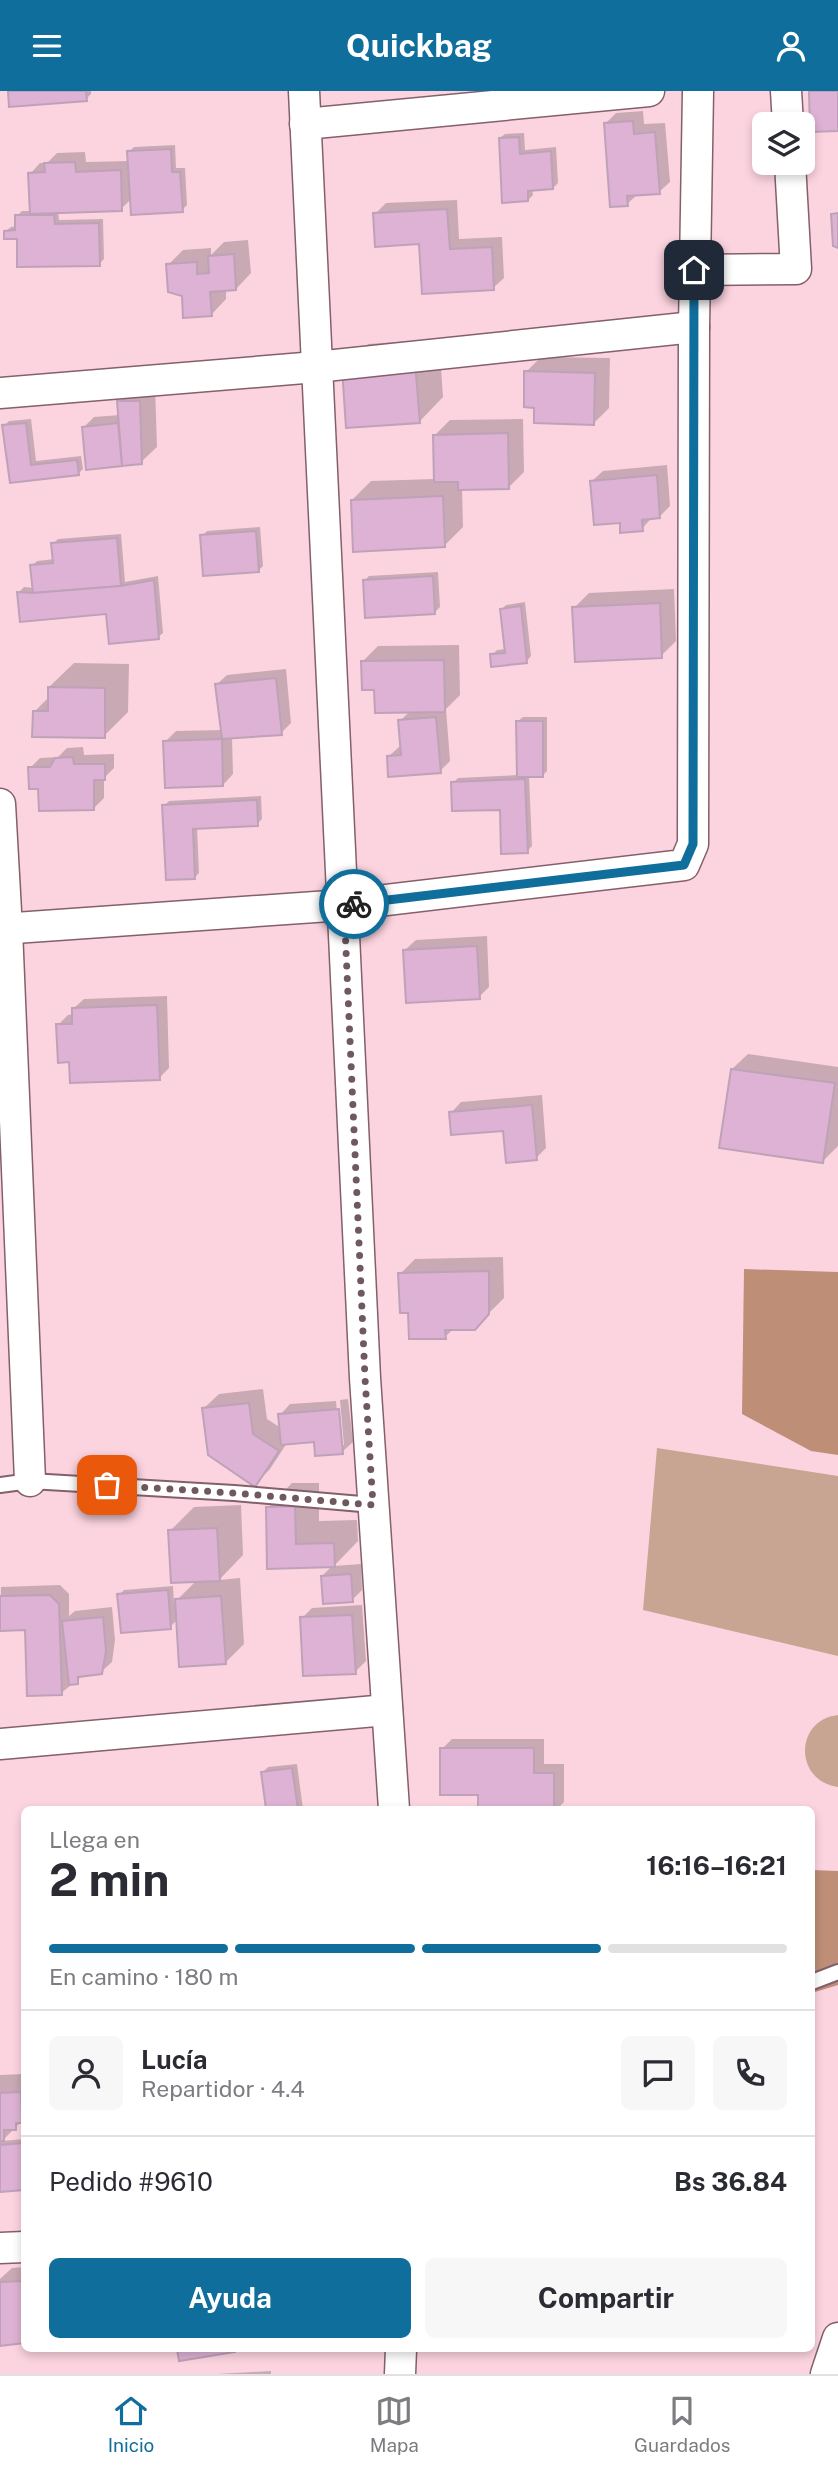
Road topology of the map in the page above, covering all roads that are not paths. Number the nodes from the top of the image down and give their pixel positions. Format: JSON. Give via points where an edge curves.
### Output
{"nodes":[{"id":1,"x":304,"y":91,"type":"edge"},
{"id":2,"x":649,"y":91,"type":"edge"},
{"id":3,"x":698,"y":91,"type":"edge"},
{"id":4,"x":786,"y":91,"type":"edge"},
{"id":5,"x":787,"y":112,"type":"edge"},
{"id":6,"x":305,"y":124,"type":"junction"},
{"id":7,"x":791,"y":175,"type":"edge"},
{"id":8,"x":694,"y":270,"type":"junction"},
{"id":9,"x":694,"y":327,"type":"junction"},
{"id":10,"x":316,"y":367,"type":"junction"},
{"id":11,"x":0,"y":393,"type":"edge"},
{"id":12,"x":0,"y":804,"type":"edge"},
{"id":13,"x":344,"y":905,"type":"junction"},
{"id":14,"x":4,"y":929,"type":"edge"},
{"id":15,"x":30,"y":1481,"type":"junction"},
{"id":16,"x":0,"y":1485,"type":"edge"},
{"id":17,"x":373,"y":1505,"type":"junction"},
{"id":18,"x":387,"y":1710,"type":"junction"},
{"id":19,"x":0,"y":1744,"type":"edge"},
{"id":20,"x":394,"y":1806,"type":"edge"},
{"id":21,"x":838,"y":1972,"type":"edge"},
{"id":22,"x":815,"y":1981,"type":"edge"},
{"id":23,"x":21,"y":2247,"type":"edge"},
{"id":24,"x":0,"y":2248,"type":"edge"},
{"id":25,"x":838,"y":2337,"type":"edge"},
{"id":26,"x":401,"y":2352,"type":"edge"},
{"id":27,"x":400,"y":2374,"type":"edge"},
{"id":28,"x":826,"y":2374,"type":"edge"}],
"edges":[{"from":1,"to":6,"type":"street"},
{"from":2,"to":6,"type":"street"},
{"from":3,"to":8,"type":"street"},
{"from":4,"to":5,"type":"street"},
{"from":6,"to":10,"type":"street"},
{"from":7,"to":8,"type":"street","via":[[796,269]]},
{"from":8,"to":9,"type":"street"},
{"from":9,"to":10,"type":"street"},
{"from":9,"to":13,"type":"street","via":[[693,844],[684,865]]},
{"from":10,"to":11,"type":"street"},
{"from":10,"to":13,"type":"street"},
{"from":12,"to":14,"type":"street"},
{"from":13,"to":14,"type":"street"},
{"from":13,"to":17,"type":"street"},
{"from":14,"to":15,"type":"street"},
{"from":15,"to":16,"type":"lane"},
{"from":15,"to":17,"type":"lane"},
{"from":17,"to":18,"type":"street"},
{"from":18,"to":19,"type":"street"},
{"from":18,"to":20,"type":"street"},
{"from":21,"to":22,"type":"lane"},
{"from":23,"to":24,"type":"street"},
{"from":25,"to":28,"type":"street"},
{"from":26,"to":27,"type":"street"}]}
